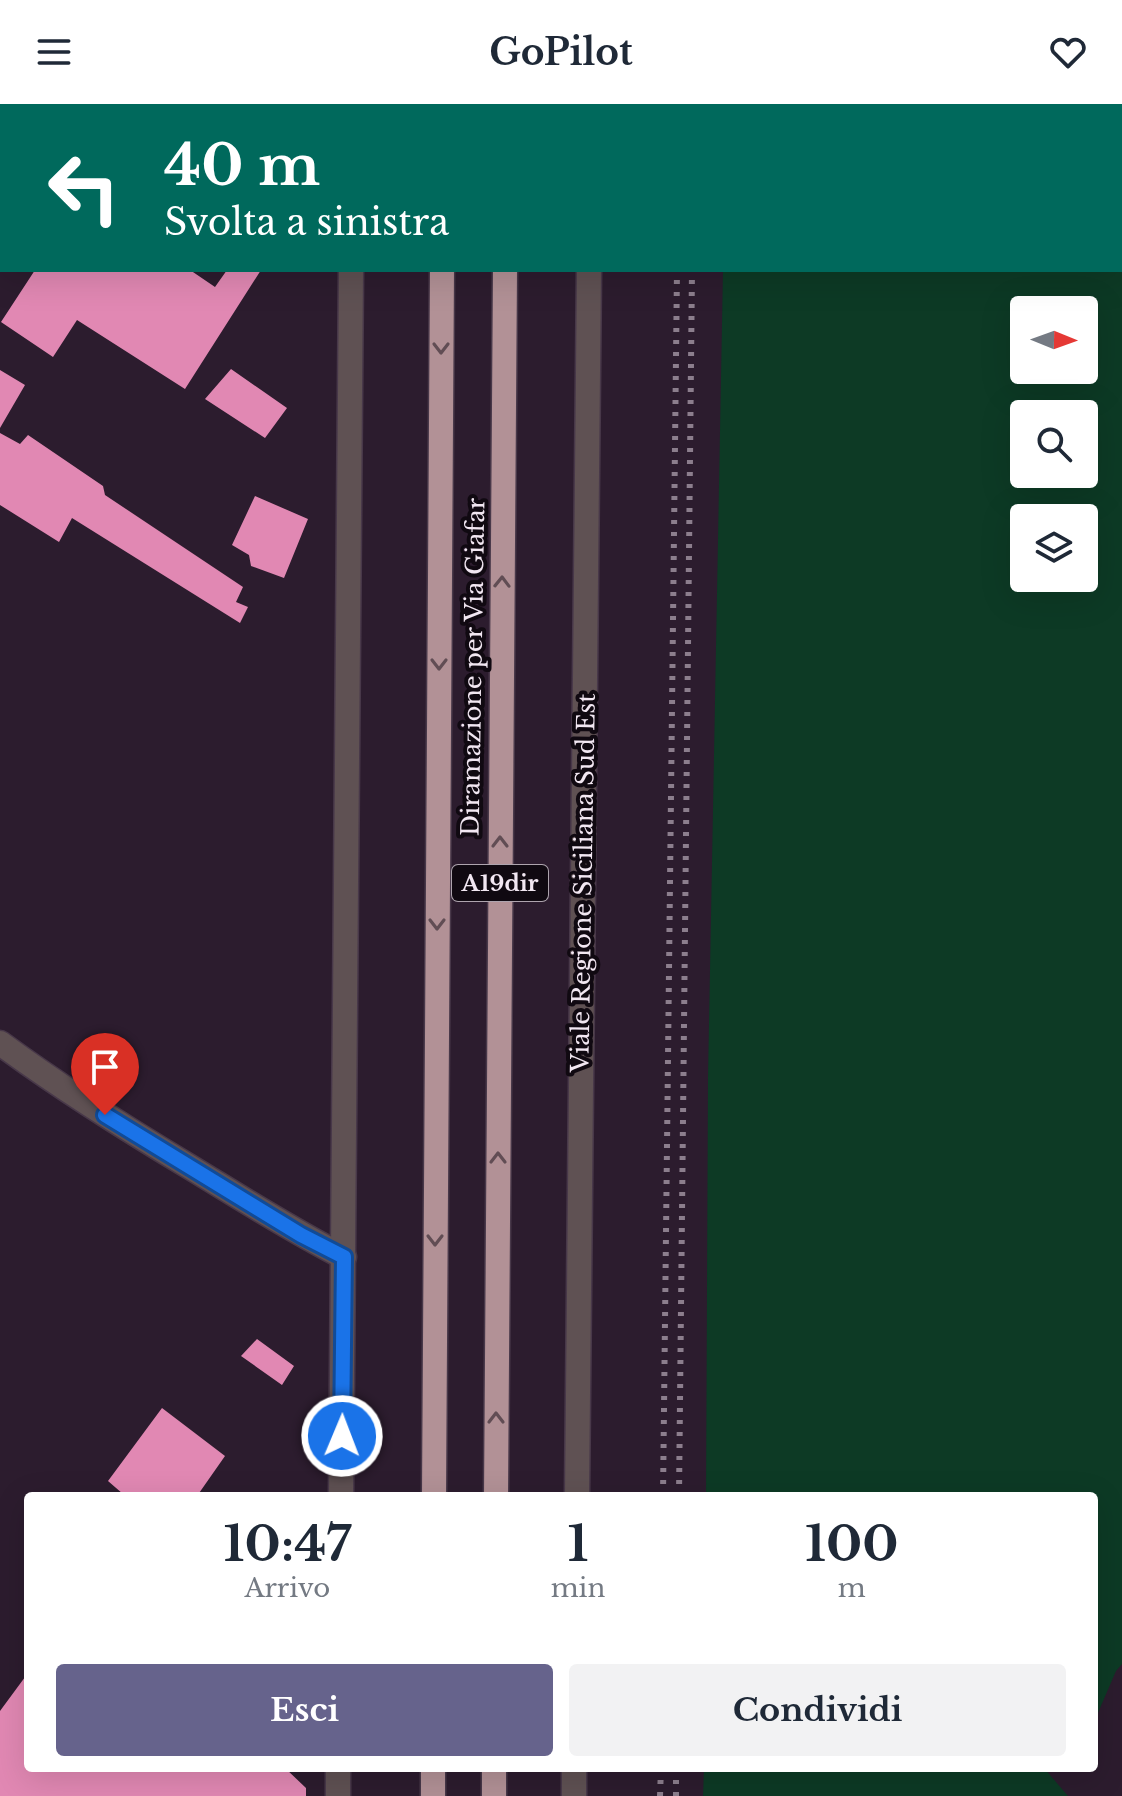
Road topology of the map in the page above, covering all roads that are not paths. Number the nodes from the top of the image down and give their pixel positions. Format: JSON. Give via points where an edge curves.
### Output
{"nodes":[{"id":1,"x":351,"y":272,"type":"edge"},
{"id":2,"x":442,"y":272,"type":"edge"},
{"id":3,"x":505,"y":272,"type":"edge"},
{"id":4,"x":589,"y":272,"type":"edge"},
{"id":5,"x":0,"y":1043,"type":"edge"},
{"id":6,"x":344,"y":1257,"type":"junction"},
{"id":7,"x":341,"y":1492,"type":"edge"},
{"id":8,"x":434,"y":1492,"type":"edge"},
{"id":9,"x":496,"y":1492,"type":"edge"},
{"id":10,"x":577,"y":1492,"type":"edge"},
{"id":11,"x":338,"y":1772,"type":"edge"},
{"id":12,"x":433,"y":1772,"type":"edge"},
{"id":13,"x":494,"y":1772,"type":"edge"},
{"id":14,"x":574,"y":1772,"type":"edge"},
{"id":15,"x":338,"y":1796,"type":"edge"},
{"id":16,"x":433,"y":1796,"type":"edge"},
{"id":17,"x":494,"y":1796,"type":"edge"},
{"id":18,"x":574,"y":1796,"type":"edge"}],
"edges":[{"from":1,"to":6,"type":"street"},
{"from":2,"to":8,"type":"highway","name":"Diramazione per Via Giafar","number":"A19dir","one_way":true},
{"from":9,"to":3,"type":"highway","name":"Diramazione per Via Giafar","number":"A19dir","one_way":true},
{"from":4,"to":10,"type":"street","name":"Viale Regione Siciliana Sud Est"},
{"from":5,"to":6,"type":"street","via":[[127,1129]]},
{"from":6,"to":7,"type":"street"},
{"from":11,"to":15,"type":"street"},
{"from":12,"to":16,"type":"highway"},
{"from":13,"to":17,"type":"highway"},
{"from":14,"to":18,"type":"street"}]}
